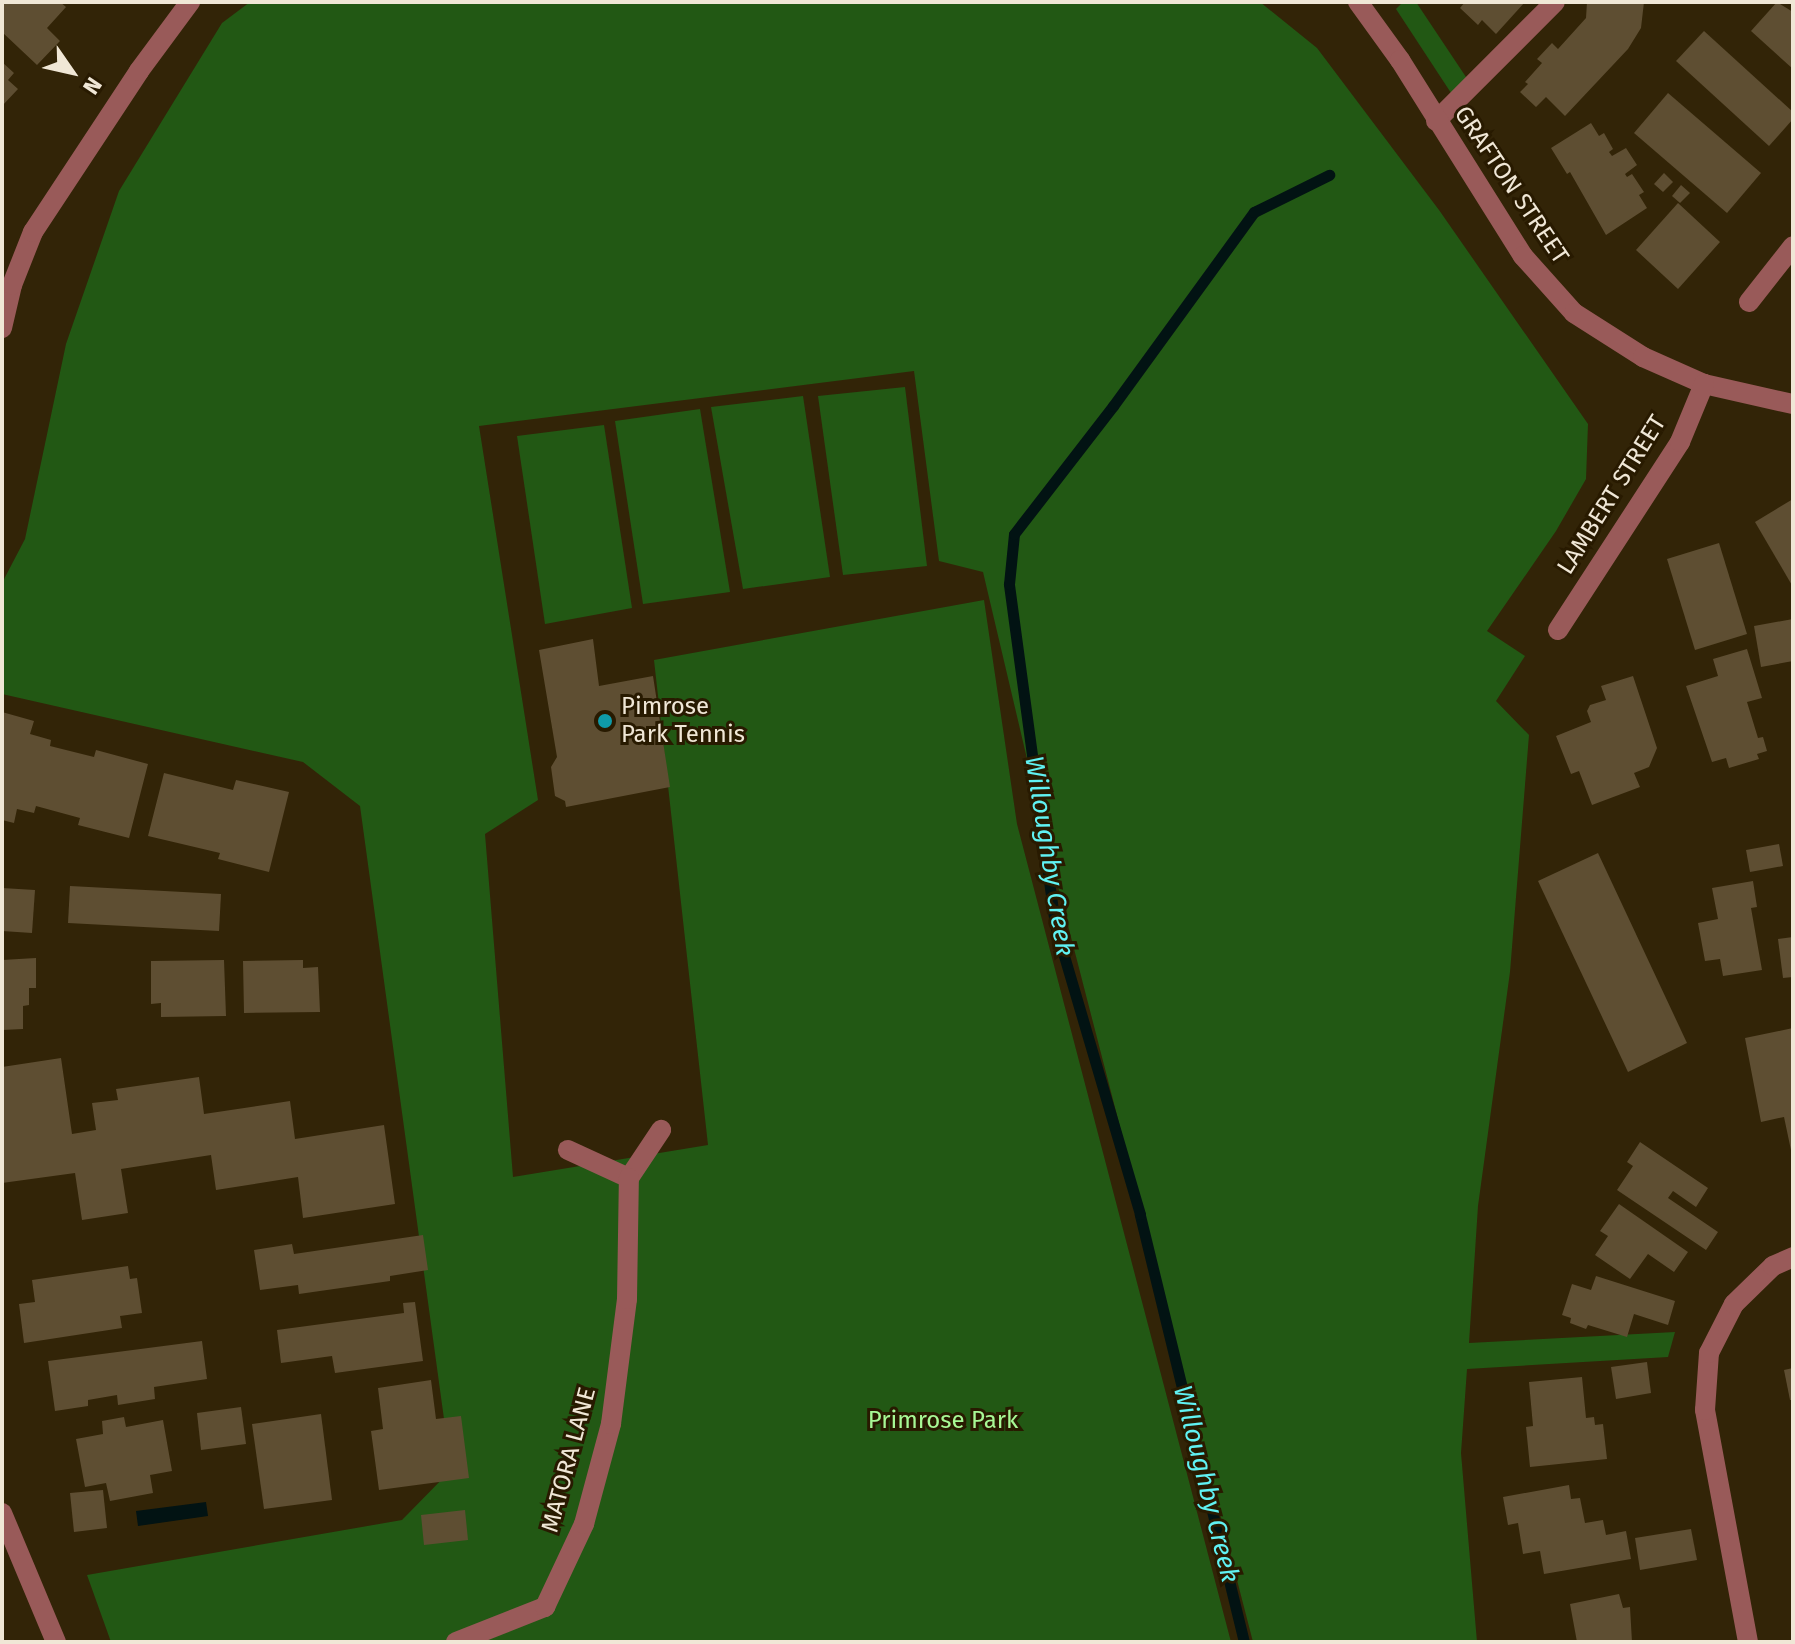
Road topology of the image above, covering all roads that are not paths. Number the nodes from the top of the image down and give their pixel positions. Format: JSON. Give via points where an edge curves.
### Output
{"nodes":[{"id":1,"x":190,"y":2,"type":"edge"},
{"id":2,"x":1358,"y":2,"type":"edge"},
{"id":3,"x":1555,"y":2,"type":"edge"},
{"id":4,"x":1436,"y":121,"type":"junction"},
{"id":5,"x":1793,"y":246,"type":"edge"},
{"id":6,"x":1749,"y":302,"type":"dead end"},
{"id":7,"x":2,"y":328,"type":"edge"},
{"id":8,"x":1704,"y":384,"type":"junction"},
{"id":9,"x":1793,"y":404,"type":"edge"},
{"id":10,"x":1558,"y":630,"type":"dead end"},
{"id":11,"x":661,"y":1130,"type":"dead end"},
{"id":12,"x":568,"y":1150,"type":"dead end"},
{"id":13,"x":629,"y":1178,"type":"junction"},
{"id":14,"x":1793,"y":1257,"type":"edge"},
{"id":15,"x":2,"y":1513,"type":"edge"},
{"id":16,"x":56,"y":1642,"type":"edge"},
{"id":17,"x":456,"y":1642,"type":"edge"},
{"id":18,"x":1748,"y":1642,"type":"edge"}],
"edges":[{"from":1,"to":7,"type":"street","via":[[33,232]]},
{"from":2,"to":4,"type":"street","name":"GRAFTON STREET"},
{"from":3,"to":4,"type":"street"},
{"from":4,"to":8,"type":"street","name":"GRAFTON STREET","via":[[1523,256],[1574,313],[1643,357]]},
{"from":5,"to":6,"type":"street"},
{"from":8,"to":9,"type":"street","name":"GRAFTON STREET"},
{"from":8,"to":10,"type":"street","name":"LAMBERT STREET","via":[[1680,442]]},
{"from":11,"to":13,"type":"street"},
{"from":12,"to":13,"type":"street"},
{"from":13,"to":17,"type":"street","name":"MATORA LANE","via":[[627,1299],[611,1424],[584,1524],[545,1607]]},
{"from":14,"to":18,"type":"street","via":[[1773,1266],[1734,1304],[1709,1353],[1705,1410]]},
{"from":15,"to":16,"type":"street"}]}
